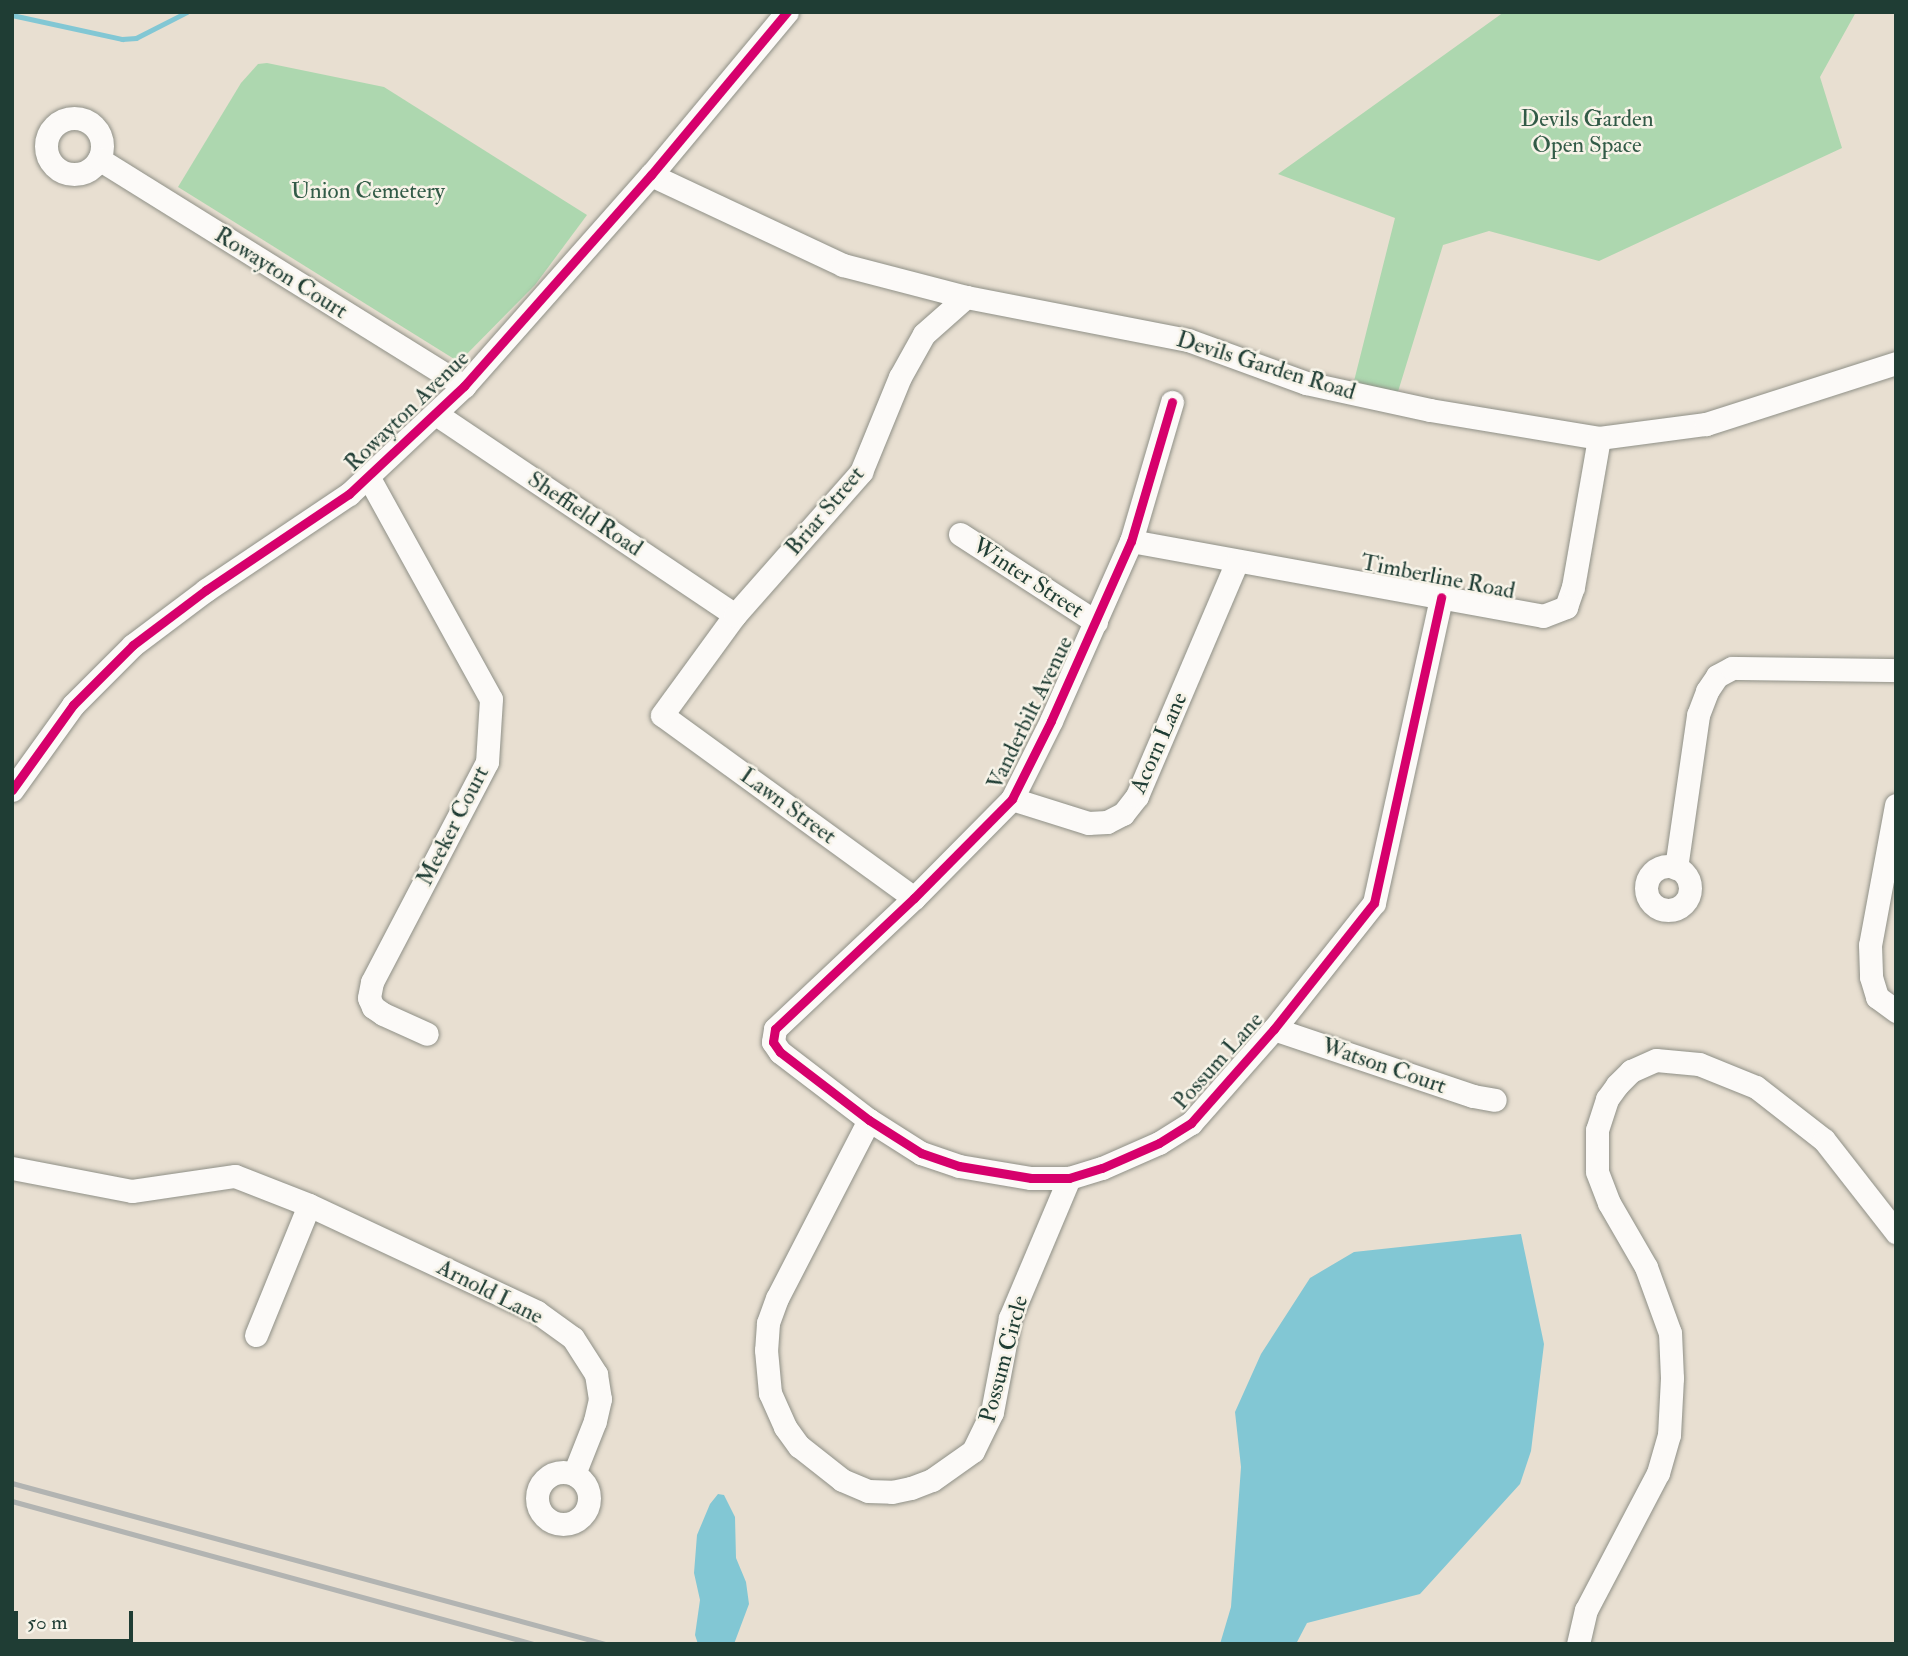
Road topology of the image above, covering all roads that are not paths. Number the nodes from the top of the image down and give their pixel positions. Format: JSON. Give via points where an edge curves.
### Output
{"nodes":[{"id":1,"x":787,"y":12,"type":"edge"},
{"id":2,"x":99,"y":159,"type":"dead end"},
{"id":3,"x":651,"y":175,"type":"junction"},
{"id":4,"x":966,"y":297,"type":"junction"},
{"id":5,"x":1896,"y":363,"type":"edge"},
{"id":6,"x":464,"y":386,"type":"junction"},
{"id":7,"x":1172,"y":401,"type":"dead end"},
{"id":8,"x":436,"y":414,"type":"junction"},
{"id":9,"x":1599,"y":438,"type":"junction"},
{"id":10,"x":369,"y":478,"type":"junction"},
{"id":11,"x":960,"y":534,"type":"dead end"},
{"id":12,"x":1131,"y":541,"type":"junction"},
{"id":13,"x":1237,"y":562,"type":"junction"},
{"id":14,"x":1441,"y":597,"type":"junction"},
{"id":15,"x":735,"y":615,"type":"junction"},
{"id":16,"x":1096,"y":622,"type":"junction"},
{"id":17,"x":1896,"y":670,"type":"edge"},
{"id":18,"x":662,"y":715,"type":"joint"},
{"id":19,"x":12,"y":790,"type":"edge"},
{"id":20,"x":1012,"y":799,"type":"junction"},
{"id":21,"x":1896,"y":805,"type":"edge"},
{"id":22,"x":1676,"y":868,"type":"dead end"},
{"id":23,"x":914,"y":898,"type":"junction"},
{"id":24,"x":1896,"y":1011,"type":"edge"},
{"id":25,"x":1274,"y":1029,"type":"junction"},
{"id":26,"x":427,"y":1034,"type":"dead end"},
{"id":27,"x":773,"y":1042,"type":"joint"},
{"id":28,"x":1495,"y":1100,"type":"dead end"},
{"id":29,"x":869,"y":1120,"type":"junction"},
{"id":30,"x":12,"y":1168,"type":"edge"},
{"id":31,"x":1069,"y":1178,"type":"junction"},
{"id":32,"x":309,"y":1205,"type":"junction"},
{"id":33,"x":1896,"y":1232,"type":"edge"},
{"id":34,"x":256,"y":1335,"type":"dead end"},
{"id":35,"x":574,"y":1474,"type":"dead end"},
{"id":36,"x":1578,"y":1644,"type":"edge"}],
"edges":[{"from":1,"to":3,"type":"street","name":"Rowayton Avenue"},
{"from":2,"to":6,"type":"street","name":"Rowayton Court"},
{"from":3,"to":4,"type":"street","name":"Devils Garden Road","via":[[843,265]]},
{"from":3,"to":6,"type":"street","name":"Rowayton Avenue"},
{"from":4,"to":9,"type":"street","name":"Devils Garden Road","via":[[1188,340],[1319,386]]},
{"from":4,"to":15,"type":"street","name":"Briar Street","via":[[924,334],[900,377],[861,472]]},
{"from":5,"to":9,"type":"street","name":"Devils Garden Road","via":[[1706,424]]},
{"from":6,"to":8,"type":"street","name":"Rowayton Avenue"},
{"from":7,"to":12,"type":"street","name":"Vanderbilt Avenue"},
{"from":8,"to":10,"type":"street","name":"Rowayton Avenue"},
{"from":8,"to":15,"type":"street","name":"Sheffield Road"},
{"from":9,"to":14,"type":"street","name":"Timberline Road","via":[[1566,607],[1543,616]]},
{"from":10,"to":19,"type":"street","name":"Rowayton Avenue","via":[[133,645],[73,705]]},
{"from":10,"to":26,"type":"street","name":"Meeker Court","via":[[491,699],[487,762],[372,982],[369,998],[373,1007]]},
{"from":11,"to":16,"type":"street","name":"Winter Street"},
{"from":12,"to":13,"type":"street","name":"Timberline Road"},
{"from":12,"to":16,"type":"street","name":"Vanderbilt Avenue"},
{"from":13,"to":14,"type":"street","name":"Timberline Road"},
{"from":13,"to":20,"type":"street","name":"Acorn Lane","via":[[1137,796],[1123,814],[1107,822],[1088,823]]},
{"from":14,"to":25,"type":"street","name":"Possum Lane","via":[[1374,902]]},
{"from":15,"to":18,"type":"street","name":"Briar Street"},
{"from":16,"to":20,"type":"street","name":"Vanderbilt Avenue"},
{"from":17,"to":22,"type":"street","via":[[1732,668],[1717,676],[1698,715]]},
{"from":18,"to":23,"type":"street","name":"Lawn Street"},
{"from":20,"to":23,"type":"street","name":"Vanderbilt Avenue"},
{"from":21,"to":24,"type":"street","via":[[1870,945],[1877,997]]},
{"from":23,"to":27,"type":"street","name":"Vanderbilt Avenue","via":[[775,1029]]},
{"from":25,"to":28,"type":"street","name":"Watson Court"},
{"from":25,"to":31,"type":"street","name":"Possum Lane","via":[[1191,1123],[1130,1157]]},
{"from":27,"to":29,"type":"street","name":"Possum Lane"},
{"from":29,"to":31,"type":"street","name":"Possum Lane","via":[[920,1153],[959,1166],[999,1175]]},
{"from":29,"to":31,"type":"street","name":"Possum Circle","via":[[777,1298],[768,1323],[766,1350],[770,1393],[785,1427],[799,1446],[842,1480],[868,1491],[911,1488],[932,1480],[973,1451],[992,1412],[1010,1318]]},
{"from":30,"to":32,"type":"street","name":"Arnold Lane","via":[[132,1191],[235,1176]]},
{"from":32,"to":34,"type":"street"},
{"from":32,"to":35,"type":"street","name":"Arnold Lane","via":[[537,1312],[573,1338],[596,1374],[600,1399]]},
{"from":33,"to":36,"type":"street","via":[[1824,1139],[1756,1087],[1699,1064],[1656,1060],[1632,1071],[1617,1085],[1601,1114],[1597,1171],[1609,1203],[1646,1267],[1670,1333],[1669,1436],[1658,1473],[1586,1610]]}]}
